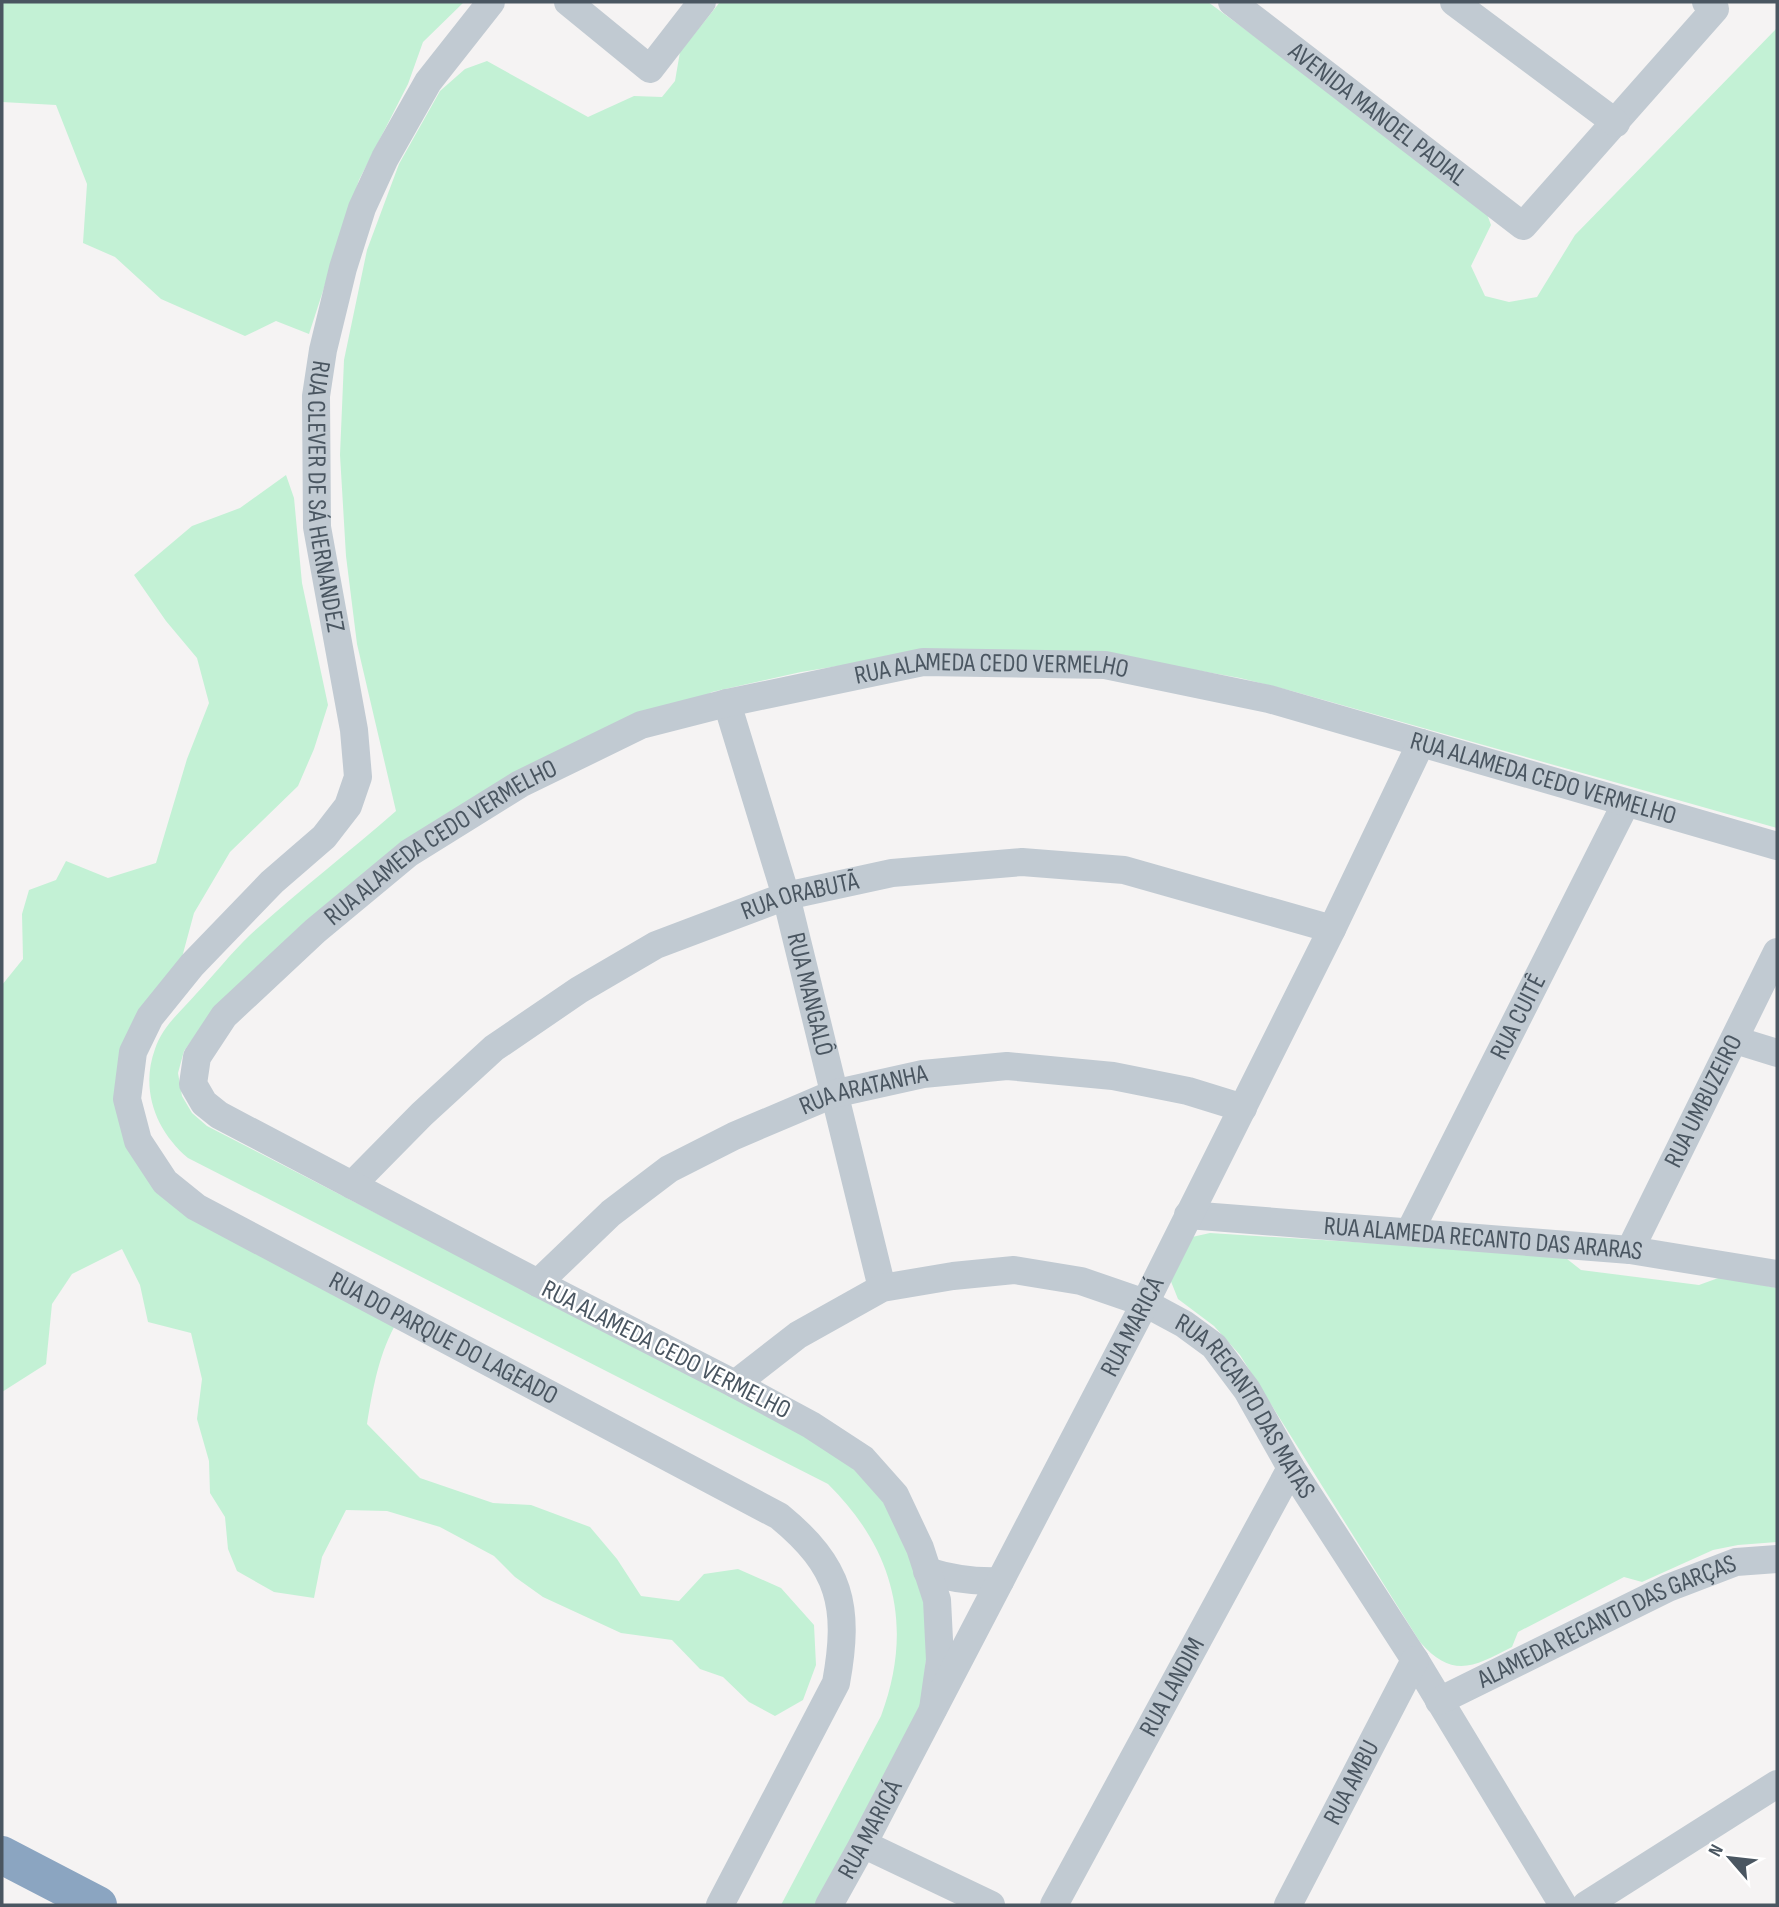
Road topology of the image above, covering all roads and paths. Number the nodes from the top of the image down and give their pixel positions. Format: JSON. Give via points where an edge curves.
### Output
{"nodes":[{"id":1,"x":491,"y":2,"type":"edge"},
{"id":2,"x":513,"y":2,"type":"edge"},
{"id":3,"x":568,"y":2,"type":"edge"},
{"id":4,"x":702,"y":2,"type":"edge"},
{"id":5,"x":1232,"y":2,"type":"edge"},
{"id":6,"x":1454,"y":2,"type":"edge"},
{"id":7,"x":1710,"y":6,"type":"edge"},
{"id":8,"x":463,"y":38,"type":"junction"},
{"id":9,"x":1616,"y":123,"type":"junction"},
{"id":10,"x":727,"y":703,"type":"junction"},
{"id":11,"x":1421,"y":743,"type":"junction"},
{"id":12,"x":358,"y":777,"type":"joint"},
{"id":13,"x":1626,"y":803,"type":"junction"},
{"id":14,"x":1777,"y":846,"type":"edge"},
{"id":15,"x":786,"y":896,"type":"junction"},
{"id":16,"x":1332,"y":929,"type":"junction"},
{"id":17,"x":1777,"y":952,"type":"edge"},
{"id":18,"x":1735,"y":1040,"type":"junction"},
{"id":19,"x":1777,"y":1053,"type":"edge"},
{"id":20,"x":833,"y":1094,"type":"junction"},
{"id":21,"x":1243,"y":1108,"type":"junction"},
{"id":22,"x":352,"y":1185,"type":"junction"},
{"id":23,"x":1188,"y":1215,"type":"junction"},
{"id":24,"x":1410,"y":1231,"type":"junction"},
{"id":25,"x":1630,"y":1250,"type":"junction"},
{"id":26,"x":1777,"y":1275,"type":"edge"},
{"id":27,"x":538,"y":1283,"type":"junction"},
{"id":28,"x":882,"y":1288,"type":"junction"},
{"id":29,"x":1145,"y":1303,"type":"junction"},
{"id":30,"x":735,"y":1384,"type":"junction"},
{"id":31,"x":1291,"y":1468,"type":"junction"},
{"id":32,"x":1777,"y":1559,"type":"edge"},
{"id":33,"x":928,"y":1571,"type":"junction"},
{"id":34,"x":1000,"y":1581,"type":"junction"},
{"id":35,"x":1415,"y":1660,"type":"junction"},
{"id":36,"x":1439,"y":1701,"type":"junction"},
{"id":37,"x":933,"y":1709,"type":"junction"},
{"id":38,"x":1777,"y":1784,"type":"edge"},
{"id":39,"x":863,"y":1844,"type":"junction"},
{"id":40,"x":2,"y":1855,"type":"edge"},
{"id":41,"x":98,"y":1905,"type":"edge"},
{"id":42,"x":720,"y":1905,"type":"edge"},
{"id":43,"x":829,"y":1905,"type":"edge"},
{"id":44,"x":990,"y":1905,"type":"edge"},
{"id":45,"x":1054,"y":1905,"type":"edge"},
{"id":46,"x":1289,"y":1905,"type":"edge"},
{"id":47,"x":1563,"y":1905,"type":"edge"},
{"id":48,"x":1586,"y":1905,"type":"edge"}],
"edges":[{"from":1,"to":8,"type":"street","name":"RUA CLEVER DE SÁ HERNANDEZ"},
{"from":2,"to":8,"type":"street"},
{"from":3,"to":4,"type":"street","via":[[650,69]]},
{"from":5,"to":9,"type":"street","name":"AVENIDA MANOEL PADIAL","via":[[1523,226]]},
{"from":6,"to":9,"type":"street"},
{"from":7,"to":9,"type":"street"},
{"from":8,"to":12,"type":"street","name":"RUA CLEVER DE SÁ HERNANDEZ","via":[[407,117],[362,208],[343,268],[316,396],[317,527],[354,730]]},
{"from":10,"to":11,"type":"street","name":"RUA ALAMEDA CEDO VERMELHO","via":[[923,662],[1105,665],[1269,699]]},
{"from":10,"to":15,"type":"street","name":"RUA MANGALÔ"},
{"from":10,"to":22,"type":"street","name":"RUA ALAMEDA CEDO VERMELHO","via":[[641,725],[520,784],[431,839],[315,931],[224,1016],[197,1057],[193,1084],[204,1102],[219,1115]]},
{"from":11,"to":13,"type":"street","name":"RUA ALAMEDA CEDO VERMELHO"},
{"from":11,"to":16,"type":"street","name":"RUA MARICÁ"},
{"from":12,"to":42,"type":"street","name":"RUA DO PARQUE DO LAGEADO","via":[[348,806],[324,837],[272,882],[192,965],[150,1017],[133,1052],[127,1099],[138,1141],[165,1182],[196,1208],[779,1516],[818,1555],[835,1586],[843,1616],[836,1683]]},
{"from":13,"to":14,"type":"street","name":"RUA ALAMEDA CEDO VERMELHO"},
{"from":13,"to":24,"type":"street","name":"RUA CUITÊ"},
{"from":15,"to":16,"type":"street","name":"RUA ORABUTÃ","via":[[892,873],[1022,862],[1124,870]]},
{"from":15,"to":20,"type":"street","name":"RUA MANGALÔ"},
{"from":15,"to":22,"type":"street","name":"RUA ORABUTÃ","via":[[656,945],[579,990],[494,1048]]},
{"from":16,"to":21,"type":"street","name":"RUA MARICÁ"},
{"from":17,"to":18,"type":"street","name":"RUA UMBUZEIRO"},
{"from":18,"to":19,"type":"street"},
{"from":18,"to":25,"type":"street","name":"RUA UMBUZEIRO"},
{"from":20,"to":21,"type":"street","name":"RUA ARATANHA","via":[[923,1074],[1007,1066],[1113,1076]]},
{"from":20,"to":27,"type":"street","name":"RUA ARATANHA","via":[[669,1169],[611,1213]]},
{"from":20,"to":28,"type":"street","name":"RUA MANGALÔ"},
{"from":21,"to":23,"type":"street","name":"RUA MARICÁ"},
{"from":22,"to":27,"type":"street","name":"RUA ALAMEDA CEDO VERMELHO"},
{"from":23,"to":24,"type":"street","name":"RUA ALAMEDA RECANTO DAS ARARAS"},
{"from":23,"to":29,"type":"street","name":"RUA MARICÁ"},
{"from":24,"to":25,"type":"street","name":"RUA ALAMEDA RECANTO DAS ARARAS"},
{"from":25,"to":26,"type":"street","name":"RUA ALAMEDA RECANTO DAS ARARAS"},
{"from":27,"to":30,"type":"street","name":"RUA ALAMEDA CEDO VERMELHO"},
{"from":28,"to":29,"type":"street","name":"RUA RECANTO DAS MATAS","via":[[1014,1270],[1081,1280]]},
{"from":28,"to":30,"type":"street","name":"RUA RECANTO DAS MATAS","via":[[798,1335]]},
{"from":29,"to":31,"type":"street","name":"RUA RECANTO DAS MATAS","via":[[1214,1346],[1247,1390]]},
{"from":29,"to":34,"type":"street","name":"RUA MARICÁ"},
{"from":30,"to":33,"type":"street","name":"RUA ALAMEDA CEDO VERMELHO","via":[[863,1459],[895,1495]]},
{"from":31,"to":35,"type":"street","name":"RUA RECANTO DAS MATAS"},
{"from":31,"to":45,"type":"street","name":"RUA LANDIM"},
{"from":32,"to":36,"type":"street","name":"ALAMEDA RECANTO DAS GARÇAS","via":[[1736,1562],[1668,1588]]},
{"from":33,"to":34,"type":"street","via":[[962,1580]]},
{"from":33,"to":37,"type":"street","name":"RUA ALAMEDA CEDO VERMELHO","via":[[937,1600],[940,1660]]},
{"from":34,"to":37,"type":"street","name":"RUA MARICÁ"},
{"from":35,"to":36,"type":"street","name":"RUA RECANTO DAS MATAS"},
{"from":35,"to":46,"type":"street","name":"RUA AMBU"},
{"from":36,"to":47,"type":"street","name":"RUA RECANTO DAS MATAS"},
{"from":37,"to":39,"type":"street","name":"RUA MARICÁ"},
{"from":38,"to":48,"type":"street"},
{"from":39,"to":43,"type":"street","name":"RUA MARICÁ"},
{"from":39,"to":44,"type":"street"},
{"from":40,"to":41,"type":"highway"}]}
